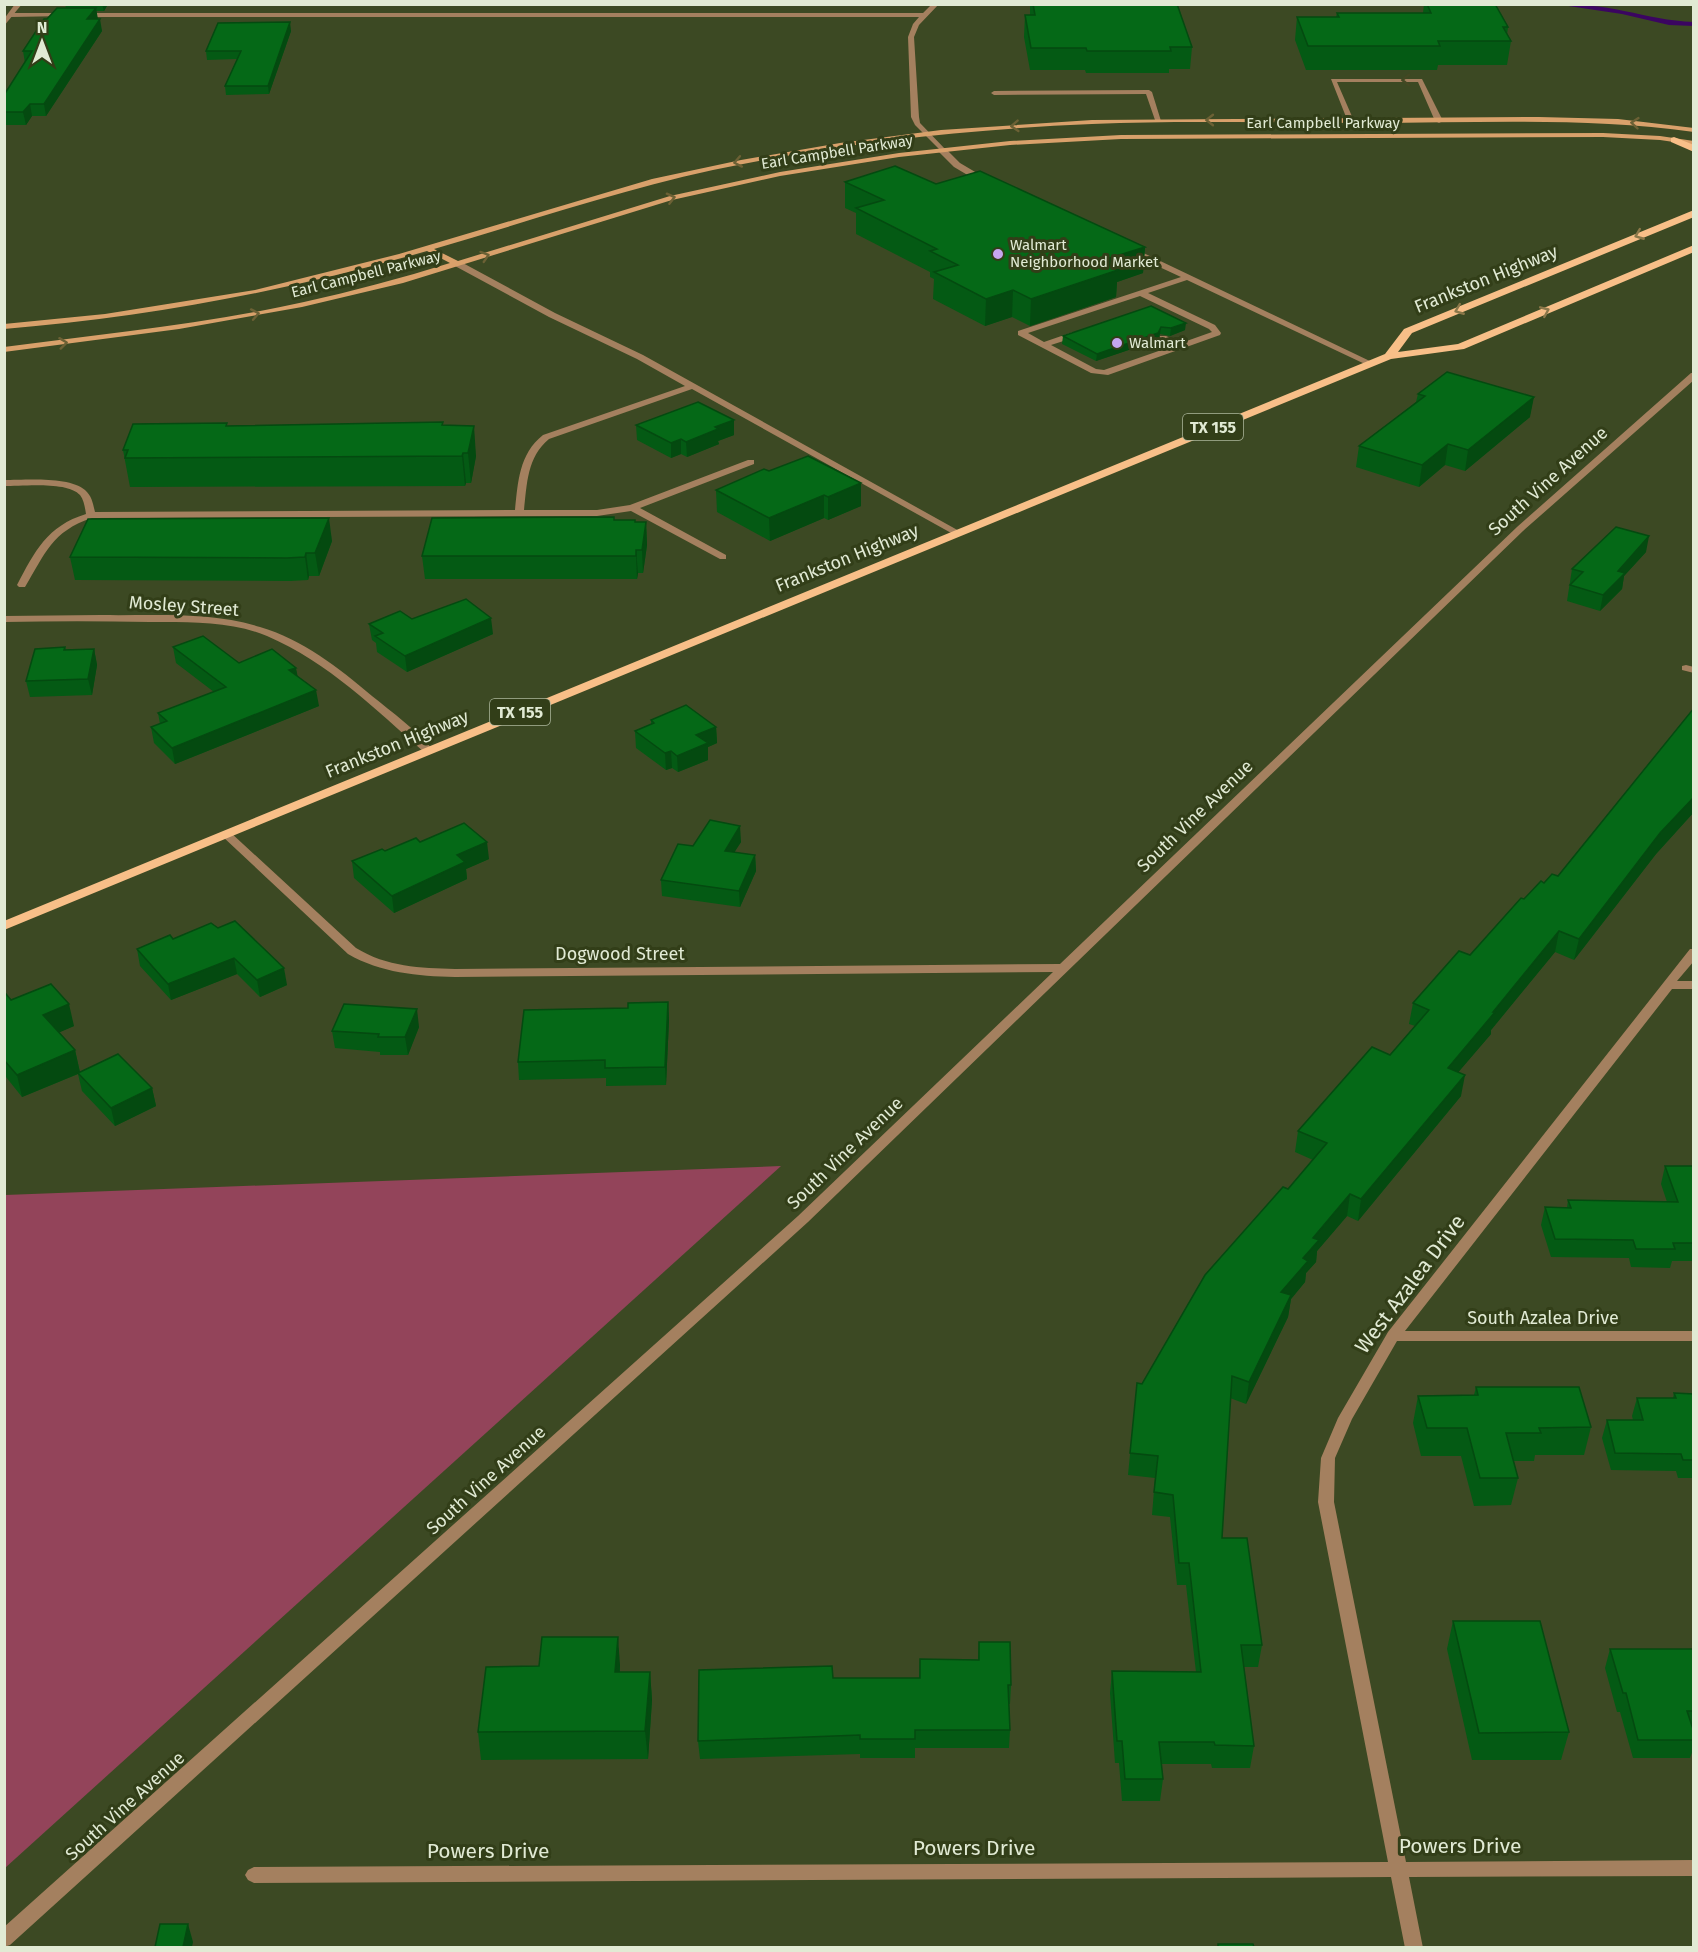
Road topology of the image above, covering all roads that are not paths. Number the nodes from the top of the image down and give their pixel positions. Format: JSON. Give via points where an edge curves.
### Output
{"nodes":[{"id":1,"x":19,"y":4,"type":"edge"},
{"id":2,"x":936,"y":4,"type":"edge"},
{"id":3,"x":11,"y":15,"type":"junction"},
{"id":4,"x":925,"y":15,"type":"junction"},
{"id":5,"x":4,"y":24,"type":"edge"},
{"id":6,"x":994,"y":93,"type":"dead end"},
{"id":7,"x":1159,"y":120,"type":"junction"},
{"id":8,"x":1299,"y":120,"type":"junction"},
{"id":9,"x":1350,"y":121,"type":"junction"},
{"id":10,"x":1439,"y":121,"type":"junction"},
{"id":11,"x":1694,"y":130,"type":"edge"},
{"id":12,"x":926,"y":133,"type":"junction"},
{"id":13,"x":1304,"y":136,"type":"junction"},
{"id":14,"x":1360,"y":136,"type":"junction"},
{"id":15,"x":1444,"y":136,"type":"junction"},
{"id":16,"x":1164,"y":137,"type":"junction"},
{"id":17,"x":1674,"y":140,"type":"junction"},
{"id":18,"x":1694,"y":143,"type":"edge"},
{"id":19,"x":942,"y":150,"type":"junction"},
{"id":20,"x":1694,"y":150,"type":"edge"},
{"id":21,"x":995,"y":187,"type":"edge"},
{"id":22,"x":1694,"y":213,"type":"edge"},
{"id":23,"x":1121,"y":246,"type":"edge"},
{"id":24,"x":1694,"y":248,"type":"edge"},
{"id":25,"x":428,"y":249,"type":"junction"},
{"id":26,"x":458,"y":264,"type":"junction"},
{"id":27,"x":1188,"y":277,"type":"junction"},
{"id":28,"x":1141,"y":293,"type":"junction"},
{"id":29,"x":1163,"y":304,"type":"junction"},
{"id":30,"x":1153,"y":307,"type":"edge"},
{"id":31,"x":4,"y":327,"type":"edge"},
{"id":32,"x":1088,"y":330,"type":"edge"},
{"id":33,"x":1163,"y":338,"type":"edge"},
{"id":34,"x":1043,"y":345,"type":"junction"},
{"id":35,"x":1181,"y":346,"type":"junction"},
{"id":36,"x":4,"y":350,"type":"edge"},
{"id":37,"x":1389,"y":356,"type":"junction"},
{"id":38,"x":1370,"y":363,"type":"junction"},
{"id":39,"x":1694,"y":375,"type":"edge"},
{"id":40,"x":692,"y":386,"type":"junction"},
{"id":41,"x":751,"y":462,"type":"dead end"},
{"id":42,"x":4,"y":483,"type":"edge"},
{"id":43,"x":632,"y":508,"type":"junction"},
{"id":44,"x":519,"y":513,"type":"junction"},
{"id":45,"x":91,"y":515,"type":"junction"},
{"id":46,"x":956,"y":532,"type":"junction"},
{"id":47,"x":723,"y":557,"type":"dead end"},
{"id":48,"x":22,"y":585,"type":"dead end"},
{"id":49,"x":4,"y":619,"type":"edge"},
{"id":50,"x":428,"y":750,"type":"junction"},
{"id":51,"x":226,"y":834,"type":"junction"},
{"id":52,"x":4,"y":926,"type":"edge"},
{"id":53,"x":1694,"y":952,"type":"edge"},
{"id":54,"x":1064,"y":968,"type":"junction"},
{"id":55,"x":1668,"y":985,"type":"junction"},
{"id":56,"x":1694,"y":985,"type":"edge"},
{"id":57,"x":1393,"y":1336,"type":"junction"},
{"id":58,"x":1694,"y":1336,"type":"edge"},
{"id":59,"x":1398,"y":1868,"type":"junction"},
{"id":60,"x":1694,"y":1868,"type":"edge"},
{"id":61,"x":254,"y":1875,"type":"dead end"},
{"id":62,"x":4,"y":1940,"type":"edge"},
{"id":63,"x":1414,"y":1947,"type":"edge"}],
"edges":[{"from":1,"to":3,"type":"street"},
{"from":2,"to":4,"type":"street"},
{"from":3,"to":4,"type":"street"},
{"from":3,"to":5,"type":"street"},
{"from":4,"to":12,"type":"street","via":[[916,24],[911,42],[913,111],[917,124]]},
{"from":6,"to":7,"type":"street","via":[[1149,92]]},
{"from":8,"to":7,"type":"main road","name":"Earl Campbell Parkway","one_way":true},
{"from":7,"to":12,"type":"main road","name":"Earl Campbell Parkway","one_way":true},
{"from":7,"to":16,"type":"main road"},
{"from":8,"to":9,"type":"main road","name":"Earl Campbell Parkway"},
{"from":8,"to":13,"type":"main road"},
{"from":9,"to":10,"type":"main road","name":"Earl Campbell Parkway"},
{"from":10,"to":9,"type":"street","one_way":true,"via":[[1420,80],[1333,80]]},
{"from":9,"to":14,"type":"main road"},
{"from":11,"to":10,"type":"main road","name":"Earl Campbell Parkway","one_way":true,"via":[[1614,121]]},
{"from":10,"to":15,"type":"main road"},
{"from":12,"to":19,"type":"street"},
{"from":12,"to":25,"type":"main road","name":"Earl Campbell Parkway","one_way":true,"via":[[795,152],[658,180]]},
{"from":13,"to":14,"type":"main road","name":"Earl Campbell Parkway"},
{"from":13,"to":16,"type":"main road","name":"Earl Campbell Parkway"},
{"from":14,"to":15,"type":"main road","name":"Earl Campbell Parkway"},
{"from":15,"to":17,"type":"main road","name":"Earl Campbell Parkway","via":[[1613,135]]},
{"from":16,"to":19,"type":"main road","name":"Earl Campbell Parkway","via":[[1042,141]]},
{"from":17,"to":18,"type":"main road","name":"Earl Campbell Parkway"},
{"from":17,"to":20,"type":"main road"},
{"from":19,"to":21,"type":"street","via":[[967,172]]},
{"from":26,"to":19,"type":"main road","name":"Earl Campbell Parkway","one_way":true,"via":[[696,192],[810,168]]},
{"from":22,"to":37,"type":"main road","name":"Frankston Highway","one_way":true,"via":[[1408,331]]},
{"from":23,"to":27,"type":"street"},
{"from":37,"to":24,"type":"main road","number":"TX 155","one_way":true,"via":[[1460,347]]},
{"from":25,"to":26,"type":"main road"},
{"from":25,"to":31,"type":"main road","name":"Earl Campbell Parkway","via":[[322,277],[201,302]]},
{"from":36,"to":26,"type":"main road","name":"Earl Campbell Parkway","one_way":true,"via":[[266,312]]},
{"from":26,"to":40,"type":"street"},
{"from":27,"to":28,"type":"street"},
{"from":27,"to":38,"type":"street"},
{"from":28,"to":29,"type":"street"},
{"from":28,"to":34,"type":"street","via":[[1021,333]]},
{"from":29,"to":30,"type":"street"},
{"from":29,"to":35,"type":"street","via":[[1216,330],[1213,335]]},
{"from":32,"to":34,"type":"street"},
{"from":33,"to":35,"type":"street"},
{"from":34,"to":35,"type":"street","via":[[1100,373]]},
{"from":37,"to":38,"type":"main road","name":"Frankston Highway","number":"TX 155"},
{"from":38,"to":46,"type":"main road","name":"Frankston Highway","number":"TX 155"},
{"from":39,"to":54,"type":"street","name":"South Vine Avenue","via":[[1520,530]]},
{"from":40,"to":44,"type":"street","via":[[535,444],[527,462]]},
{"from":40,"to":46,"type":"street"},
{"from":41,"to":43,"type":"street"},
{"from":42,"to":45,"type":"street","via":[[56,484],[79,490],[85,495]]},
{"from":43,"to":44,"type":"street","via":[[597,513]]},
{"from":43,"to":47,"type":"street"},
{"from":44,"to":45,"type":"street"},
{"from":45,"to":48,"type":"street","via":[[47,539]]},
{"from":46,"to":50,"type":"main road","name":"Frankston Highway","number":"TX 155"},
{"from":49,"to":50,"type":"street","name":"Mosley Street","via":[[218,621],[254,628],[304,651],[344,678]]},
{"from":50,"to":51,"type":"main road","name":"Frankston Highway","number":"TX 155"},
{"from":51,"to":52,"type":"main road","name":"Frankston Highway","number":"TX 155"},
{"from":51,"to":54,"type":"street","name":"Dogwood Street","via":[[352,951],[371,962],[399,970],[466,973]]},
{"from":53,"to":55,"type":"street","name":"West Azalea Drive"},
{"from":54,"to":62,"type":"street","name":"South Vine Avenue","via":[[803,1219]]},
{"from":55,"to":56,"type":"street"},
{"from":55,"to":57,"type":"street","name":"West Azalea Drive"},
{"from":57,"to":58,"type":"street","name":"South Azalea Drive"},
{"from":57,"to":59,"type":"street","name":"West Azalea Drive","via":[[1345,1418],[1328,1458],[1326,1502]]},
{"from":59,"to":60,"type":"street","name":"Powers Drive"},
{"from":59,"to":61,"type":"street","name":"Powers Drive"},
{"from":59,"to":63,"type":"street","name":"West Azalea Drive"}]}
